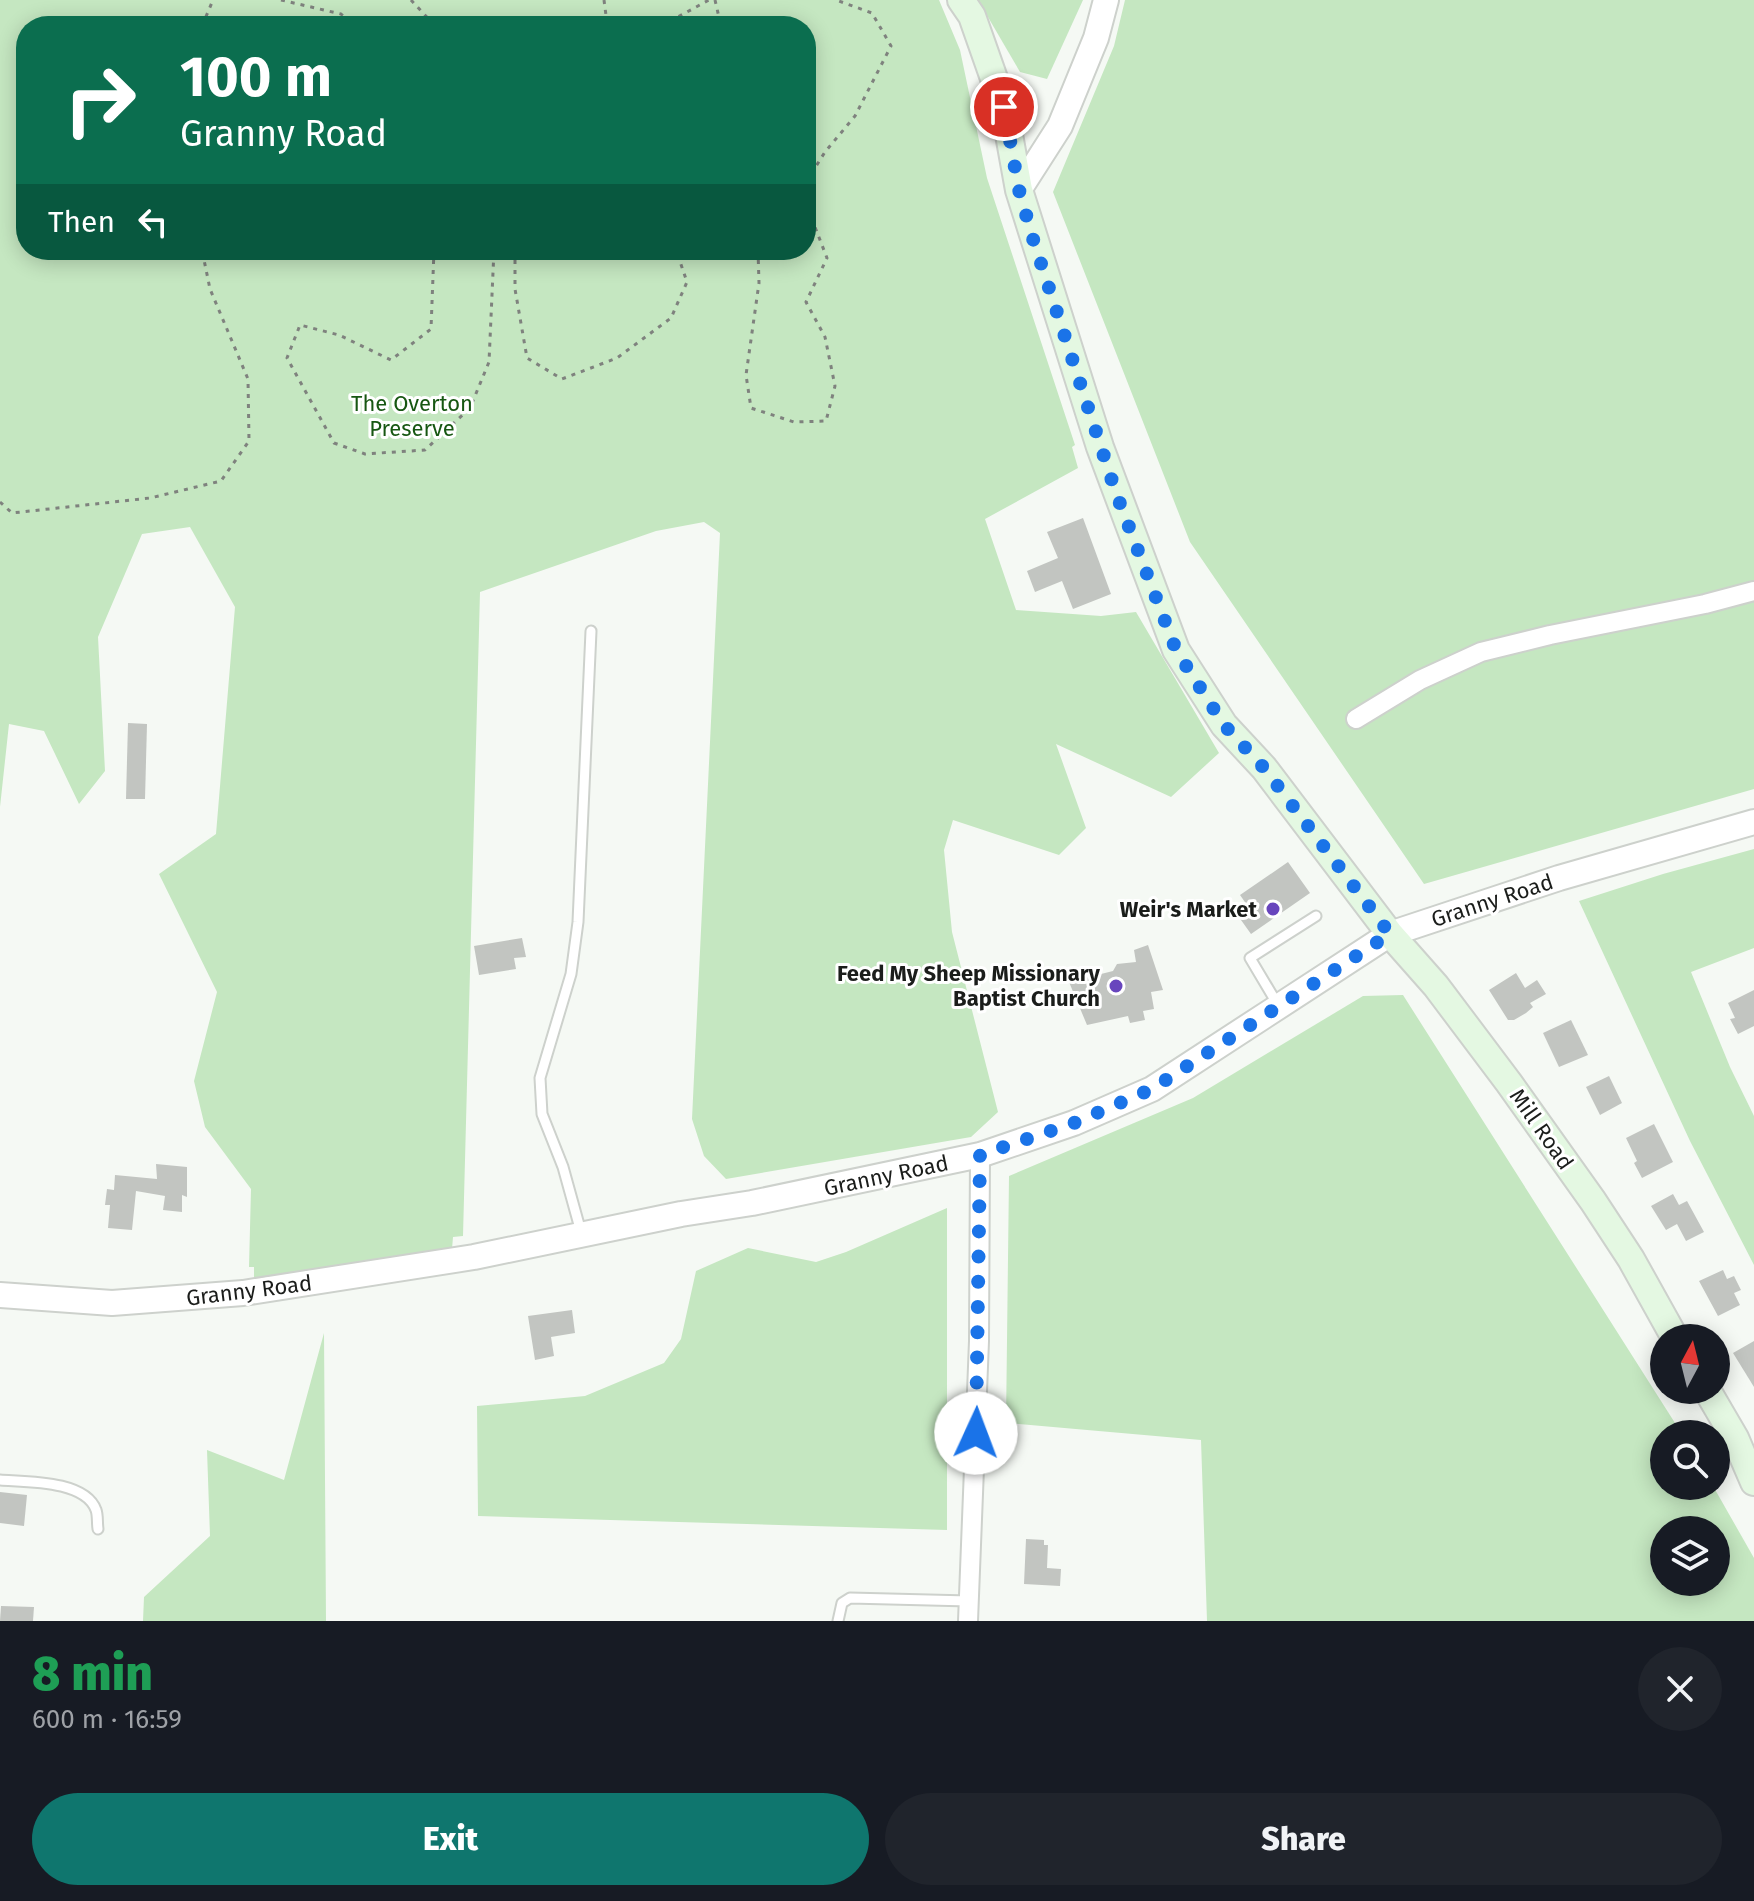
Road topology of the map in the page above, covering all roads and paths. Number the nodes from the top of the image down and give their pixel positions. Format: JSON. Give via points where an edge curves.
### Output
{"nodes":[{"id":1,"x":281,"y":0,"type":"edge"},
{"id":2,"x":411,"y":0,"type":"edge"},
{"id":3,"x":712,"y":0,"type":"edge"},
{"id":4,"x":836,"y":0,"type":"edge"},
{"id":5,"x":961,"y":0,"type":"edge"},
{"id":6,"x":1106,"y":0,"type":"edge"},
{"id":7,"x":343,"y":16,"type":"edge"},
{"id":8,"x":426,"y":16,"type":"edge"},
{"id":9,"x":681,"y":16,"type":"edge"},
{"id":10,"x":816,"y":166,"type":"edge"},
{"id":11,"x":1019,"y":190,"type":"junction"},
{"id":12,"x":816,"y":230,"type":"edge"},
{"id":13,"x":204,"y":260,"type":"edge"},
{"id":14,"x":434,"y":260,"type":"edge"},
{"id":15,"x":494,"y":260,"type":"edge"},
{"id":16,"x":515,"y":260,"type":"edge"},
{"id":17,"x":679,"y":260,"type":"edge"},
{"id":18,"x":758,"y":260,"type":"edge"},
{"id":19,"x":0,"y":502,"type":"edge"},
{"id":20,"x":1754,"y":591,"type":"edge"},
{"id":21,"x":591,"y":631,"type":"dead end"},
{"id":22,"x":1356,"y":719,"type":"dead end"},
{"id":23,"x":1754,"y":822,"type":"edge"},
{"id":24,"x":1316,"y":916,"type":"dead end"},
{"id":25,"x":1390,"y":934,"type":"junction"},
{"id":26,"x":1278,"y":1005,"type":"junction"},
{"id":27,"x":980,"y":1155,"type":"junction"},
{"id":28,"x":582,"y":1236,"type":"junction"},
{"id":29,"x":0,"y":1295,"type":"edge"},
{"id":30,"x":1667,"y":1324,"type":"edge"},
{"id":31,"x":1715,"y":1404,"type":"edge"},
{"id":32,"x":0,"y":1480,"type":"edge"},
{"id":33,"x":1754,"y":1482,"type":"edge"},
{"id":34,"x":98,"y":1529,"type":"dead end"},
{"id":35,"x":969,"y":1601,"type":"junction"},
{"id":36,"x":838,"y":1621,"type":"edge"},
{"id":37,"x":968,"y":1621,"type":"edge"}],
"edges":[{"from":1,"to":7,"type":"path"},
{"from":2,"to":8,"type":"path"},
{"from":3,"to":9,"type":"path"},
{"from":4,"to":10,"type":"path","via":[[872,13],[891,46],[855,116]]},
{"from":5,"to":11,"type":"main road","name":"Mill Road","via":[[972,16],[1004,107]]},
{"from":6,"to":11,"type":"street","via":[[1060,126]]},
{"from":11,"to":25,"type":"main road","name":"Mill Road","via":[[1104,459],[1176,650],[1224,725],[1264,768]]},
{"from":12,"to":18,"type":"path","via":[[827,258],[806,302],[825,337],[835,386],[826,421],[794,422],[751,408],[746,375]]},
{"from":13,"to":19,"type":"path","via":[[210,289],[248,379],[249,441],[221,481],[150,498],[12,513]]},
{"from":14,"to":15,"type":"path","via":[[431,329],[391,360],[339,335],[300,325],[287,358],[334,443],[365,454],[425,450],[470,408],[489,362]]},
{"from":16,"to":17,"type":"path","via":[[527,358],[562,379],[617,358],[671,318],[687,282]]},
{"from":20,"to":22,"type":"street","via":[[1481,652],[1420,680]]},
{"from":21,"to":28,"type":"lane","via":[[578,922],[571,974],[540,1078],[542,1114]]},
{"from":23,"to":25,"type":"street","name":"Granny Road"},
{"from":24,"to":26,"type":"lane","via":[[1250,958]]},
{"from":25,"to":26,"type":"street","name":"Granny Road"},
{"from":25,"to":30,"type":"main road","name":"Mill Road","via":[[1436,986],[1593,1201]]},
{"from":26,"to":27,"type":"street","name":"Granny Road","via":[[1152,1089]]},
{"from":27,"to":28,"type":"street","name":"Granny Road"},
{"from":27,"to":35,"type":"street"},
{"from":28,"to":29,"type":"street","name":"Granny Road","via":[[243,1293],[112,1303]]},
{"from":31,"to":33,"type":"main road"},
{"from":32,"to":34,"type":"lane","via":[[49,1483],[87,1497],[96,1510]]},
{"from":35,"to":36,"type":"lane","via":[[850,1598],[842,1603]]},
{"from":35,"to":37,"type":"street"}]}
